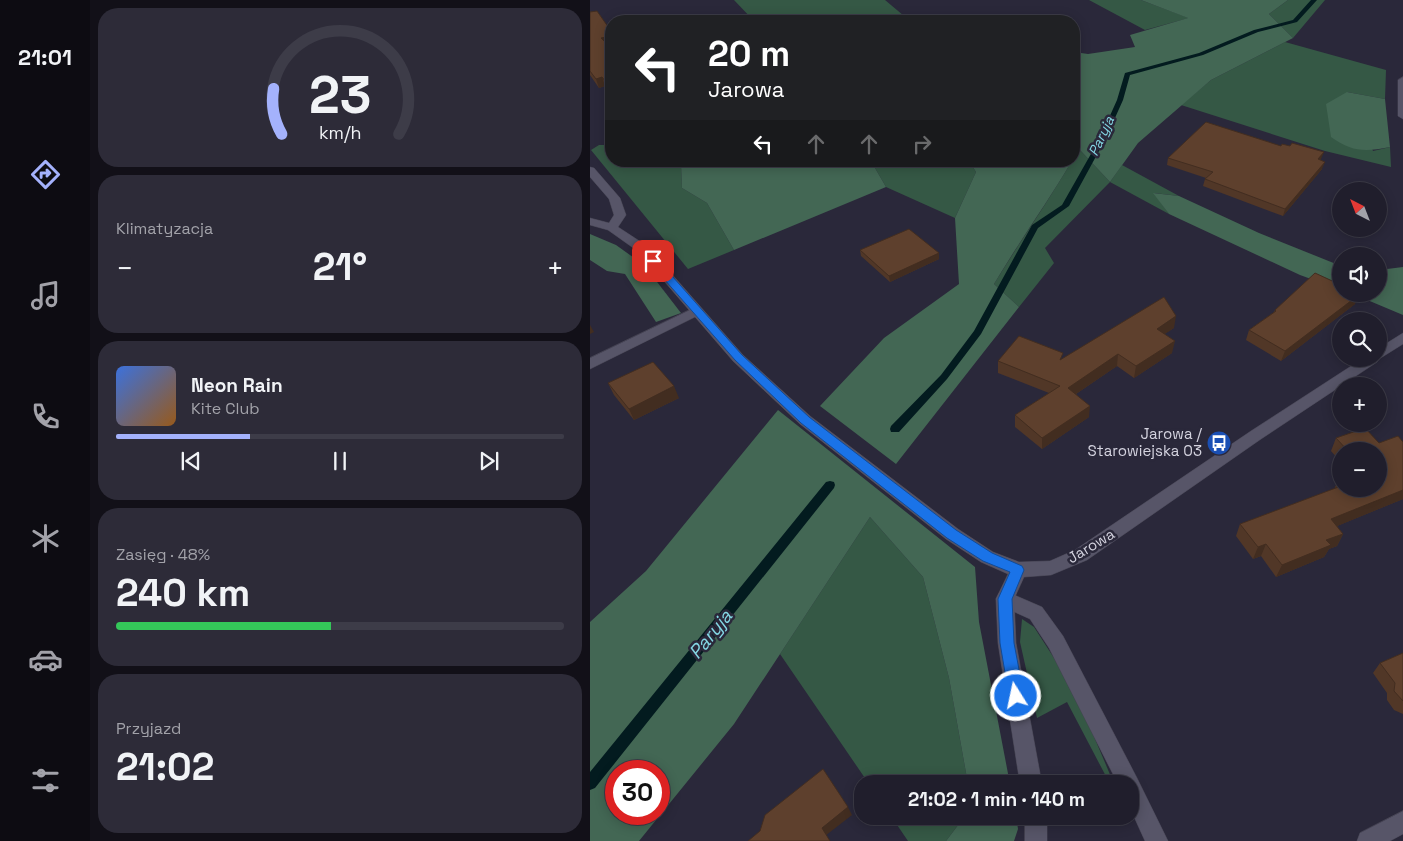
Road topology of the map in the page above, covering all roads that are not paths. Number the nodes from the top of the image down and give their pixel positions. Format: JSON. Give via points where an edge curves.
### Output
{"nodes":[{"id":1,"x":1403,"y":80,"type":"edge"},
{"id":2,"x":1403,"y":116,"type":"edge"},
{"id":3,"x":590,"y":170,"type":"edge"},
{"id":4,"x":590,"y":221,"type":"edge"},
{"id":5,"x":612,"y":228,"type":"junction"},
{"id":6,"x":696,"y":312,"type":"junction"},
{"id":7,"x":1403,"y":338,"type":"edge"},
{"id":8,"x":1387,"y":349,"type":"edge"},
{"id":9,"x":590,"y":364,"type":"edge"},
{"id":10,"x":1360,"y":367,"type":"edge"},
{"id":11,"x":1018,"y":570,"type":"junction"},
{"id":12,"x":1005,"y":599,"type":"junction"},
{"id":13,"x":1029,"y":775,"type":"edge"},
{"id":14,"x":1125,"y":775,"type":"edge"},
{"id":15,"x":1139,"y":804,"type":"edge"},
{"id":16,"x":1403,"y":822,"type":"edge"},
{"id":17,"x":1036,"y":825,"type":"edge"},
{"id":18,"x":1036,"y":841,"type":"edge"},
{"id":19,"x":1157,"y":841,"type":"edge"},
{"id":20,"x":1368,"y":841,"type":"edge"}],
"edges":[{"from":1,"to":2,"type":"street"},
{"from":3,"to":5,"type":"street","via":[[614,198],[620,215]]},
{"from":4,"to":5,"type":"street","name":"Jarowa"},
{"from":5,"to":6,"type":"street","name":"Jarowa","via":[[643,249]]},
{"from":6,"to":9,"type":"street"},
{"from":6,"to":11,"type":"street","name":"Jarowa","via":[[738,358],[805,420],[952,534],[987,557]]},
{"from":7,"to":8,"type":"street"},
{"from":10,"to":11,"type":"street","name":"Jarowa","via":[[1081,555],[1051,568]]},
{"from":11,"to":12,"type":"street"},
{"from":12,"to":13,"type":"street","via":[[1007,643]]},
{"from":12,"to":14,"type":"street","via":[[1036,613],[1056,642]]},
{"from":15,"to":19,"type":"street"},
{"from":16,"to":20,"type":"street"},
{"from":17,"to":18,"type":"street"}]}
